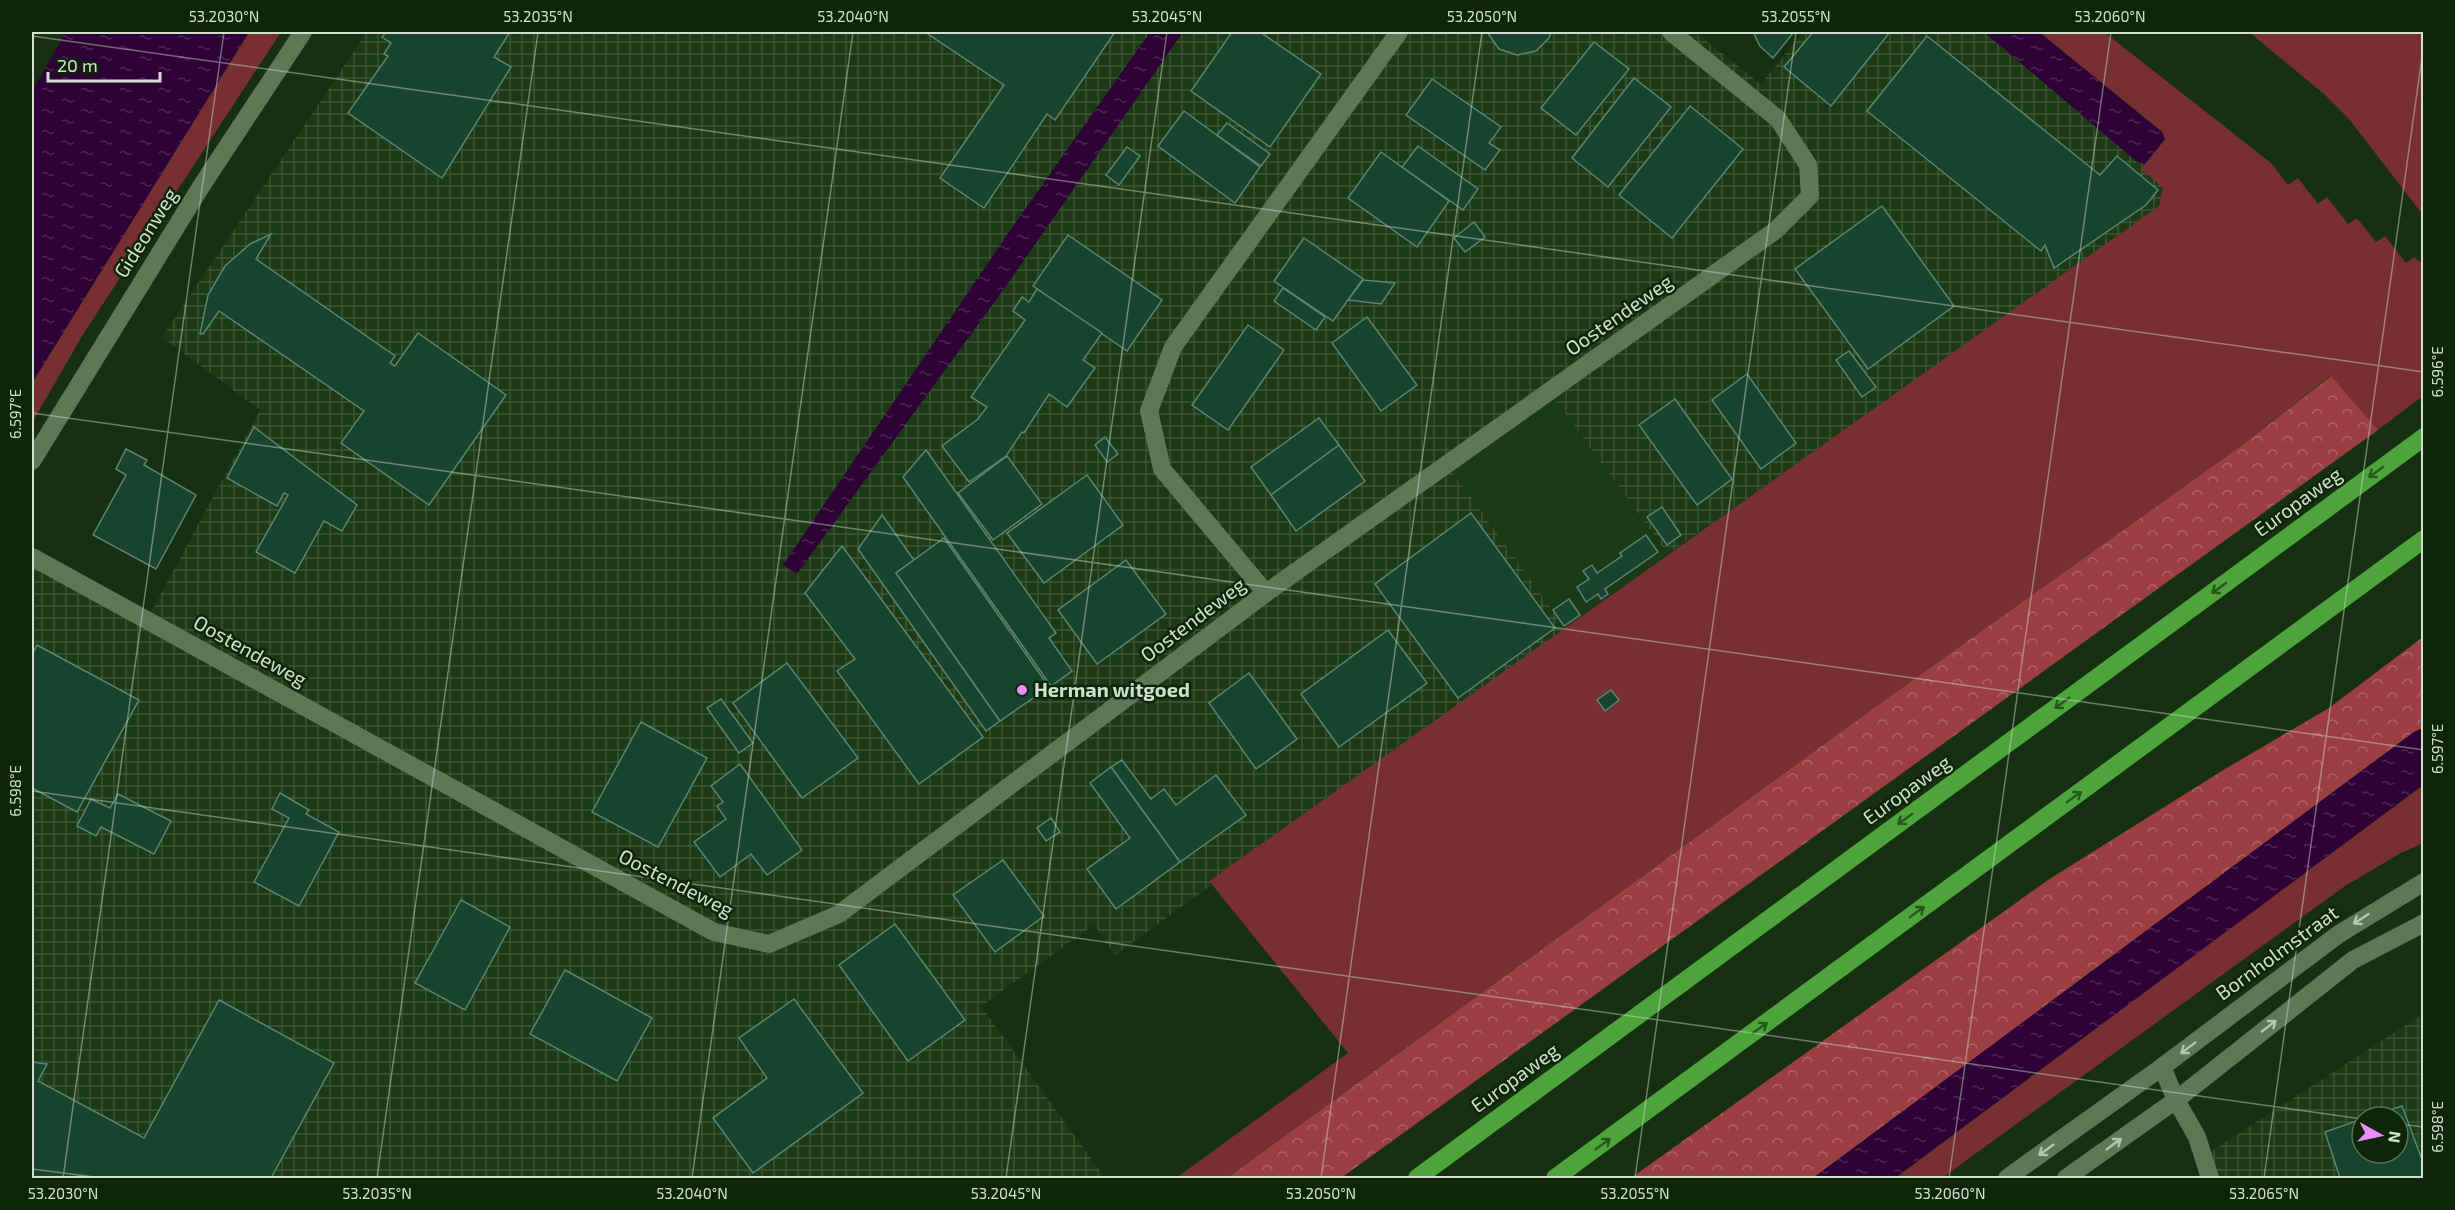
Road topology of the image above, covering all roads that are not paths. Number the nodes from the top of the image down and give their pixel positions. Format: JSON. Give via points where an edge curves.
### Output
{"nodes":[{"id":1,"x":303,"y":32,"type":"edge"},
{"id":2,"x":1399,"y":32,"type":"edge"},
{"id":3,"x":1671,"y":32,"type":"edge"},
{"id":4,"x":2424,"y":437,"type":"edge"},
{"id":5,"x":32,"y":461,"type":"edge"},
{"id":6,"x":2424,"y":539,"type":"edge"},
{"id":7,"x":32,"y":557,"type":"edge"},
{"id":8,"x":1266,"y":593,"type":"junction"},
{"id":9,"x":2424,"y":882,"type":"edge"},
{"id":10,"x":2424,"y":923,"type":"edge"},
{"id":11,"x":2162,"y":1067,"type":"junction"},
{"id":12,"x":2176,"y":1100,"type":"junction"},
{"id":13,"x":1417,"y":1179,"type":"edge"},
{"id":14,"x":1556,"y":1179,"type":"edge"},
{"id":15,"x":2007,"y":1179,"type":"edge"},
{"id":16,"x":2066,"y":1179,"type":"edge"},
{"id":17,"x":2210,"y":1179,"type":"edge"}],
"edges":[{"from":1,"to":5,"type":"street","name":"Gideonweg","via":[[202,185]]},
{"from":2,"to":8,"type":"street","name":"Oostendeweg","via":[[1173,347],[1149,411],[1162,469]]},
{"from":3,"to":8,"type":"street","name":"Oostendeweg","via":[[1778,119],[1808,165],[1810,196],[1776,230]]},
{"from":4,"to":13,"type":"highway","name":"Europaweg","one_way":true},
{"from":14,"to":6,"type":"highway","one_way":true},
{"from":7,"to":8,"type":"street","name":"Oostendeweg","via":[[714,932],[769,944],[840,914]]},
{"from":9,"to":11,"type":"street","name":"Bornholmstraat","one_way":true,"via":[[2338,934]]},
{"from":12,"to":10,"type":"street","one_way":true,"via":[[2353,960]]},
{"from":11,"to":12,"type":"street"},
{"from":11,"to":15,"type":"street","name":"Bornholmstraat","one_way":true},
{"from":16,"to":12,"type":"street","one_way":true},
{"from":12,"to":17,"type":"street","via":[[2197,1137]]}]}
